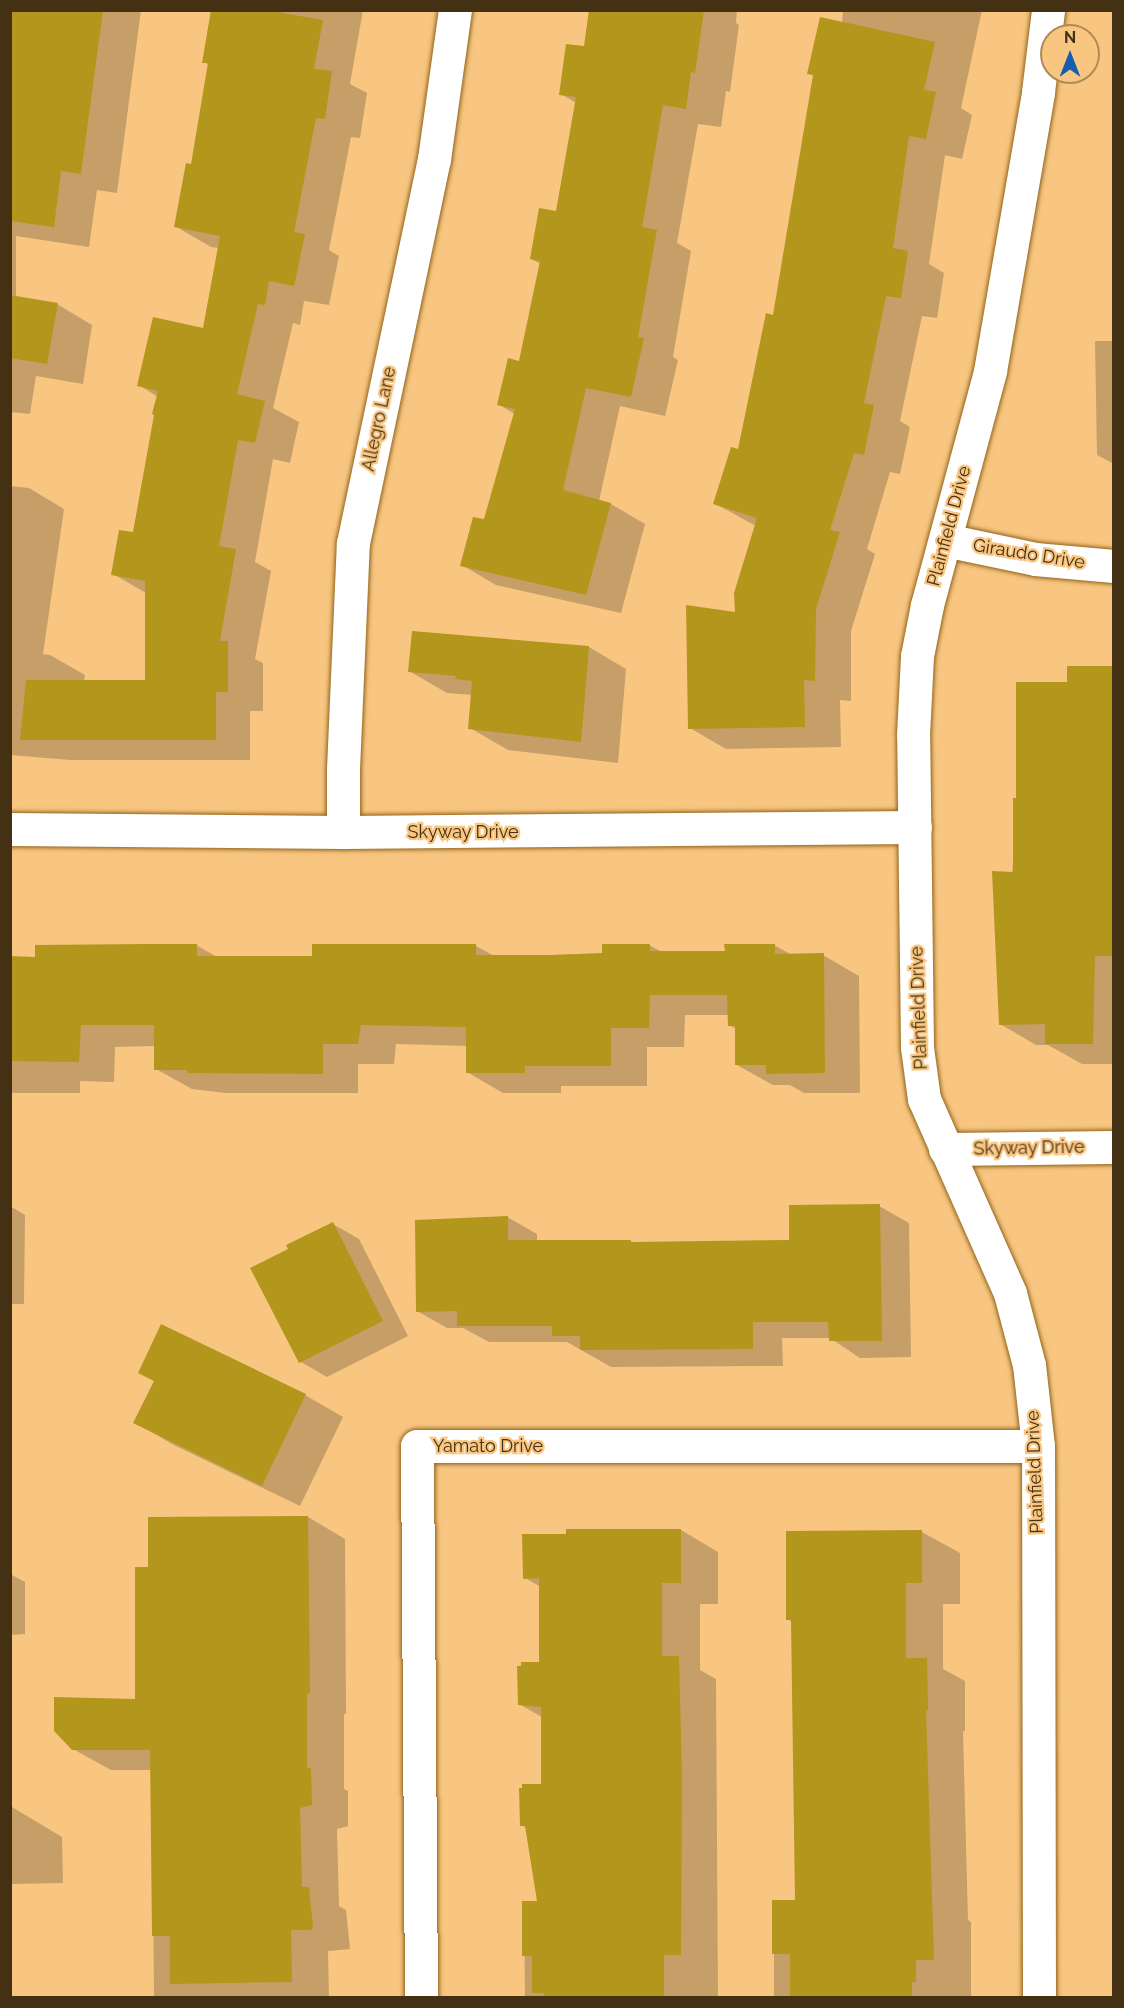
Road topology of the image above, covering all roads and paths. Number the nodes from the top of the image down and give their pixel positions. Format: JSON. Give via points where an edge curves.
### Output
{"nodes":[{"id":1,"x":455,"y":10,"type":"edge"},
{"id":2,"x":1048,"y":10,"type":"edge"},
{"id":3,"x":945,"y":540,"type":"junction"},
{"id":4,"x":1113,"y":566,"type":"edge"},
{"id":5,"x":915,"y":827,"type":"junction"},
{"id":6,"x":10,"y":829,"type":"edge"},
{"id":7,"x":343,"y":832,"type":"junction"},
{"id":8,"x":1113,"y":1147,"type":"edge"},
{"id":9,"x":945,"y":1149,"type":"junction"},
{"id":10,"x":1038,"y":1446,"type":"junction"},
{"id":11,"x":421,"y":1998,"type":"edge"},
{"id":12,"x":1039,"y":1998,"type":"edge"}],
"edges":[{"from":1,"to":7,"type":"street","name":"Allegro Lane","via":[[434,159],[353,543]]},
{"from":2,"to":3,"type":"street","name":"Plainfield Drive","via":[[1038,92],[990,371]]},
{"from":3,"to":4,"type":"street","name":"Giraudo Drive","via":[[1035,559]]},
{"from":3,"to":5,"type":"street","name":"Plainfield Drive","via":[[917,656],[913,735]]},
{"from":5,"to":7,"type":"street","name":"Skyway Drive"},
{"from":5,"to":9,"type":"street","name":"Plainfield Drive","via":[[917,1047],[924,1099]]},
{"from":6,"to":7,"type":"street","name":"Skyway Drive"},
{"from":8,"to":9,"type":"street","name":"Skyway Drive"},
{"from":9,"to":10,"type":"street","name":"Plainfield Drive","via":[[1010,1293],[1029,1365]]},
{"from":10,"to":11,"type":"street","name":"Yamato Drive","via":[[417,1446]]},
{"from":10,"to":12,"type":"street","name":"Plainfield Drive"}]}
